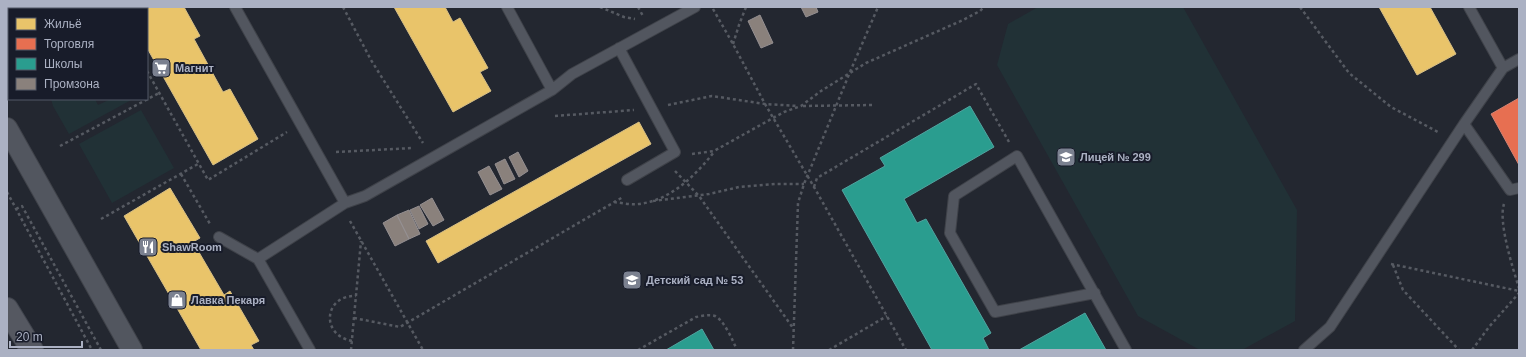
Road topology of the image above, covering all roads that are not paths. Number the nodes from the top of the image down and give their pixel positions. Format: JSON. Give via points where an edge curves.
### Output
{"nodes":[{"id":1,"x":235,"y":7,"type":"edge"},
{"id":2,"x":507,"y":7,"type":"edge"},
{"id":3,"x":695,"y":7,"type":"edge"},
{"id":4,"x":1469,"y":7,"type":"edge"},
{"id":5,"x":619,"y":48,"type":"junction"},
{"id":6,"x":1519,"y":59,"type":"edge"},
{"id":7,"x":1503,"y":68,"type":"junction"},
{"id":8,"x":552,"y":90,"type":"junction"},
{"id":9,"x":1464,"y":124,"type":"junction"},
{"id":10,"x":7,"y":128,"type":"edge"},
{"id":11,"x":627,"y":180,"type":"road end"},
{"id":12,"x":1515,"y":189,"type":"edge"},
{"id":13,"x":345,"y":203,"type":"junction"},
{"id":14,"x":219,"y":237,"type":"road end"},
{"id":15,"x":258,"y":259,"type":"junction"},
{"id":16,"x":1094,"y":293,"type":"junction"},
{"id":17,"x":7,"y":309,"type":"edge"},
{"id":18,"x":1309,"y":348,"type":"edge"},
{"id":19,"x":32,"y":350,"type":"edge"},
{"id":20,"x":132,"y":350,"type":"edge"},
{"id":21,"x":310,"y":350,"type":"edge"},
{"id":22,"x":1126,"y":350,"type":"edge"}],
"edges":[{"from":1,"to":13,"type":"lane"},
{"from":2,"to":8,"type":"lane"},
{"from":3,"to":5,"type":"lane"},
{"from":4,"to":7,"type":"lane"},
{"from":5,"to":8,"type":"lane","via":[[572,74]]},
{"from":5,"to":11,"type":"lane","via":[[675,152]]},
{"from":6,"to":7,"type":"lane"},
{"from":7,"to":9,"type":"lane"},
{"from":8,"to":13,"type":"lane","via":[[430,154],[365,196]]},
{"from":9,"to":12,"type":"lane"},
{"from":9,"to":18,"type":"lane","via":[[1330,327]]},
{"from":10,"to":20,"type":"street"},
{"from":13,"to":15,"type":"lane"},
{"from":14,"to":15,"type":"lane"},
{"from":15,"to":21,"type":"lane"},
{"from":16,"to":16,"type":"lane","via":[[1017,156],[954,196],[950,233],[995,312]]},
{"from":16,"to":22,"type":"lane"},
{"from":17,"to":19,"type":"main road"}]}
